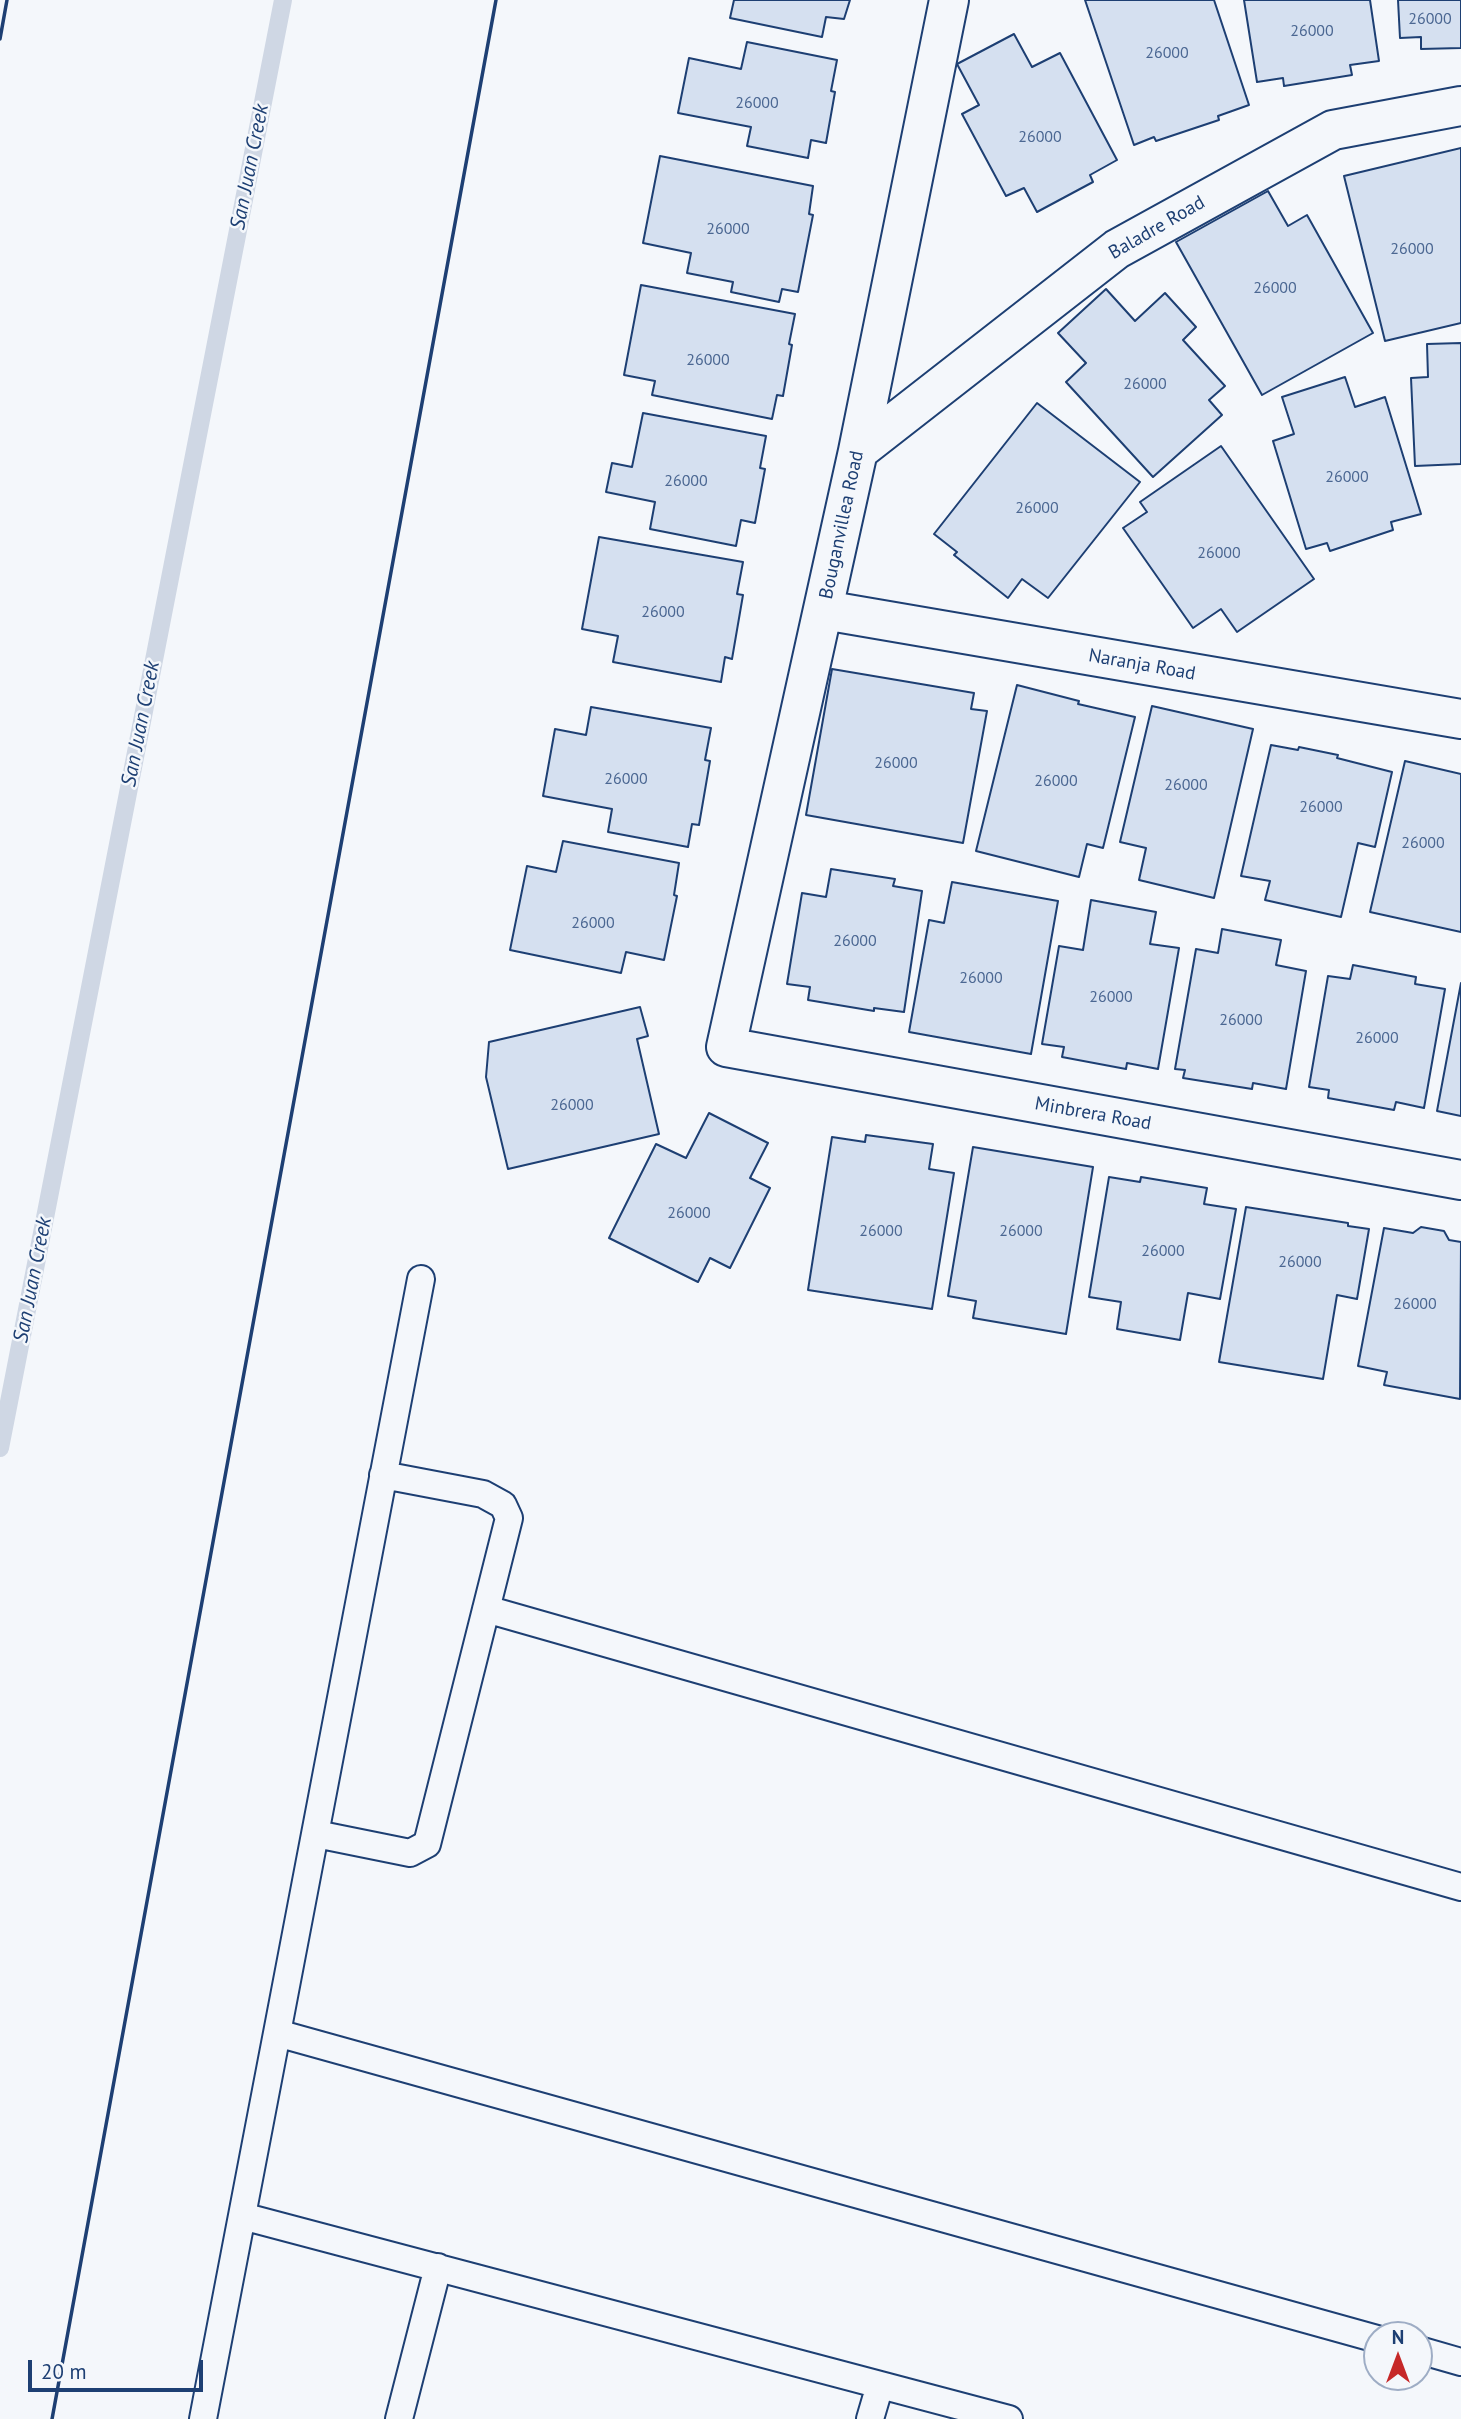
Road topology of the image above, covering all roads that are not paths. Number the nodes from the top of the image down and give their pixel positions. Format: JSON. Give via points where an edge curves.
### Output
{"nodes":[{"id":1,"x":949,"y":0,"type":"edge"},
{"id":2,"x":1461,"y":106,"type":"edge"},
{"id":3,"x":858,"y":451,"type":"junction"},
{"id":4,"x":824,"y":610,"type":"junction"},
{"id":5,"x":1461,"y":719,"type":"edge"},
{"id":6,"x":726,"y":1047,"type":"joint"},
{"id":7,"x":1461,"y":1181,"type":"edge"},
{"id":8,"x":421,"y":1279,"type":"dead end"},
{"id":9,"x":383,"y":1475,"type":"junction"},
{"id":10,"x":486,"y":1609,"type":"junction"},
{"id":11,"x":316,"y":1833,"type":"junction"},
{"id":12,"x":1461,"y":1887,"type":"edge"},
{"id":13,"x":278,"y":2034,"type":"junction"},
{"id":14,"x":243,"y":2216,"type":"junction"},
{"id":15,"x":438,"y":2267,"type":"junction"},
{"id":16,"x":1363,"y":2335,"type":"edge"},
{"id":17,"x":1433,"y":2354,"type":"edge"},
{"id":18,"x":1461,"y":2362,"type":"edge"},
{"id":19,"x":880,"y":2385,"type":"junction"},
{"id":20,"x":203,"y":2419,"type":"edge"},
{"id":21,"x":399,"y":2419,"type":"edge"},
{"id":22,"x":870,"y":2419,"type":"edge"},
{"id":23,"x":1009,"y":2419,"type":"edge"}],
"edges":[{"from":1,"to":3,"type":"street","name":"Bouganvillea Road"},
{"from":2,"to":3,"type":"street","name":"Baladre Road","via":[[1333,130],[1117,249]]},
{"from":3,"to":4,"type":"street","name":"Bouganvillea Road"},
{"from":4,"to":5,"type":"street","name":"Naranja Road"},
{"from":4,"to":6,"type":"street","name":"Bouganvillea Road"},
{"from":6,"to":7,"type":"street","name":"Minbrera Road"},
{"from":8,"to":9,"type":"lane"},
{"from":9,"to":10,"type":"lane","via":[[483,1494],[503,1506],[509,1518]]},
{"from":9,"to":11,"type":"lane"},
{"from":10,"to":11,"type":"lane","via":[[427,1844],[410,1853]]},
{"from":10,"to":12,"type":"lane"},
{"from":11,"to":13,"type":"lane"},
{"from":13,"to":14,"type":"lane"},
{"from":13,"to":16,"type":"lane"},
{"from":14,"to":15,"type":"lane"},
{"from":14,"to":20,"type":"lane"},
{"from":15,"to":19,"type":"lane"},
{"from":15,"to":21,"type":"lane"},
{"from":17,"to":18,"type":"lane"},
{"from":19,"to":22,"type":"lane"},
{"from":19,"to":23,"type":"lane"}]}
